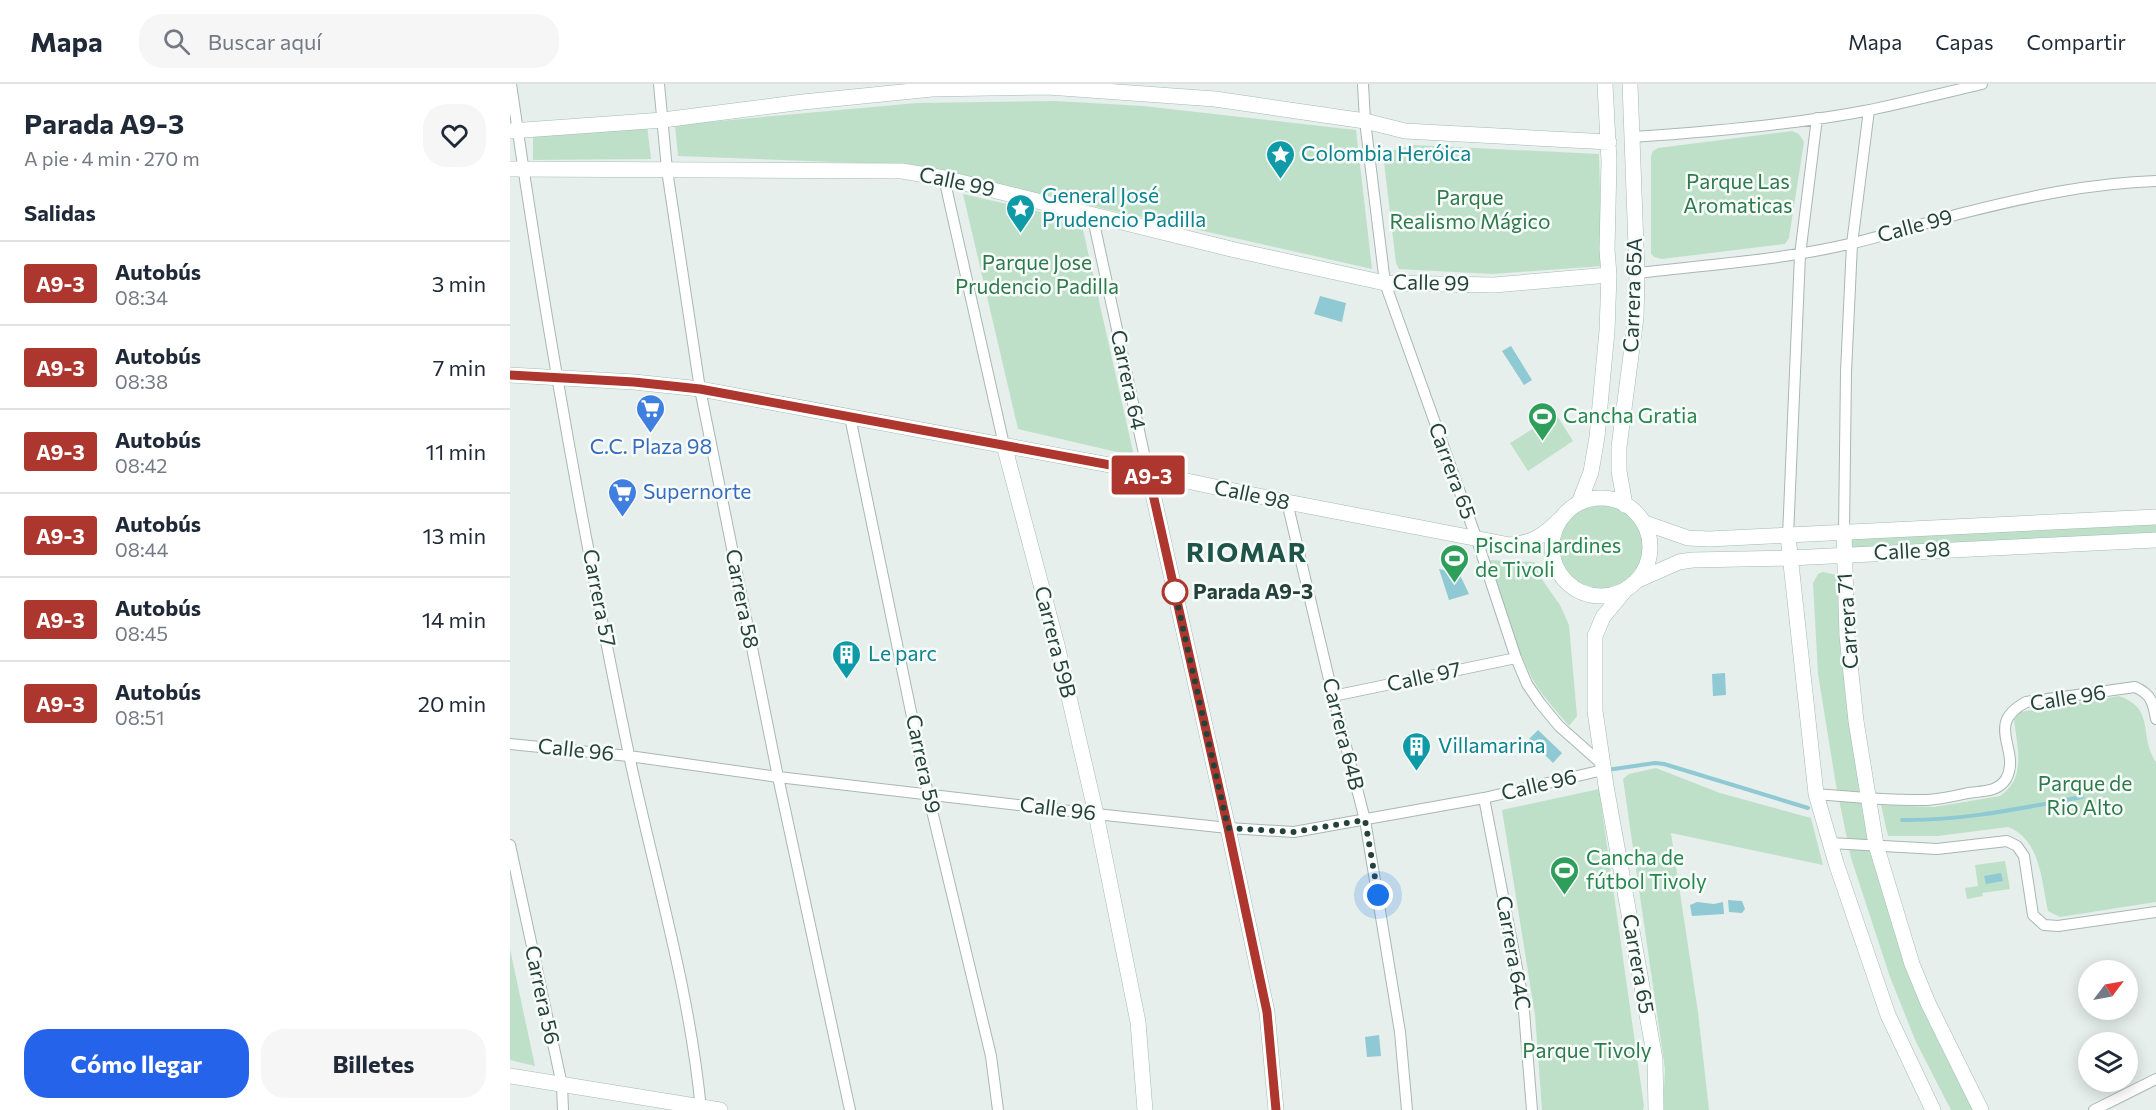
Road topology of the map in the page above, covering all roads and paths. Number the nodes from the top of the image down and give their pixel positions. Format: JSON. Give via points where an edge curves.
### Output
{"nodes":[{"id":1,"x":511,"y":84,"type":"edge"},
{"id":2,"x":659,"y":84,"type":"edge"},
{"id":3,"x":1363,"y":84,"type":"edge"},
{"id":4,"x":1605,"y":84,"type":"edge"},
{"id":5,"x":1630,"y":84,"type":"edge"},
{"id":6,"x":1982,"y":84,"type":"edge"},
{"id":7,"x":1048,"y":86,"type":"edge"},
{"id":8,"x":931,"y":87,"type":"edge"},
{"id":9,"x":1869,"y":110,"type":"junction"},
{"id":10,"x":1817,"y":118,"type":"junction"},
{"id":11,"x":663,"y":120,"type":"junction"},
{"id":12,"x":1365,"y":121,"type":"junction"},
{"id":13,"x":514,"y":131,"type":"edge"},
{"id":14,"x":1632,"y":137,"type":"junction"},
{"id":15,"x":1609,"y":142,"type":"junction"},
{"id":16,"x":517,"y":169,"type":"edge"},
{"id":17,"x":667,"y":170,"type":"junction"},
{"id":18,"x":944,"y":178,"type":"junction"},
{"id":19,"x":2156,"y":181,"type":"edge"},
{"id":20,"x":1092,"y":214,"type":"junction"},
{"id":21,"x":1852,"y":244,"type":"junction"},
{"id":22,"x":1800,"y":255,"type":"junction"},
{"id":23,"x":1637,"y":273,"type":"junction"},
{"id":24,"x":1609,"y":275,"type":"junction"},
{"id":25,"x":1385,"y":283,"type":"junction"},
{"id":26,"x":510,"y":375,"type":"edge"},
{"id":27,"x":556,"y":379,"type":"junction"},
{"id":28,"x":700,"y":389,"type":"junction"},
{"id":29,"x":850,"y":417,"type":"junction"},
{"id":30,"x":1004,"y":445,"type":"junction"},
{"id":31,"x":1148,"y":472,"type":"junction"},
{"id":32,"x":1287,"y":502,"type":"junction"},
{"id":33,"x":1579,"y":503,"type":"junction"},
{"id":34,"x":1625,"y":505,"type":"junction"},
{"id":35,"x":2156,"y":517,"type":"edge"},
{"id":36,"x":1560,"y":519,"type":"junction"},
{"id":37,"x":1646,"y":523,"type":"junction"},
{"id":38,"x":1844,"y":533,"type":"junction"},
{"id":39,"x":1788,"y":536,"type":"junction"},
{"id":40,"x":1477,"y":540,"type":"junction"},
{"id":41,"x":2156,"y":540,"type":"edge"},
{"id":42,"x":1844,"y":555,"type":"junction"},
{"id":43,"x":1790,"y":558,"type":"junction"},
{"id":44,"x":1632,"y":584,"type":"junction"},
{"id":45,"x":1516,"y":657,"type":"junction"},
{"id":46,"x":1333,"y":696,"type":"junction"},
{"id":47,"x":2156,"y":719,"type":"edge"},
{"id":48,"x":510,"y":744,"type":"edge"},
{"id":49,"x":629,"y":756,"type":"junction"},
{"id":50,"x":1603,"y":768,"type":"junction"},
{"id":51,"x":778,"y":777,"type":"junction"},
{"id":52,"x":928,"y":794,"type":"junction"},
{"id":53,"x":1816,"y":794,"type":"junction"},
{"id":54,"x":1484,"y":798,"type":"junction"},
{"id":55,"x":1868,"y":798,"type":"junction"},
{"id":56,"x":1096,"y":814,"type":"junction"},
{"id":57,"x":1365,"y":820,"type":"junction"},
{"id":58,"x":1228,"y":828,"type":"junction"},
{"id":59,"x":1830,"y":843,"type":"junction"},
{"id":60,"x":510,"y":844,"type":"edge"},
{"id":61,"x":1876,"y":844,"type":"junction"},
{"id":62,"x":2156,"y":912,"type":"edge"},
{"id":63,"x":510,"y":1076,"type":"edge"},
{"id":64,"x":2156,"y":1079,"type":"edge"},
{"id":65,"x":562,"y":1085,"type":"junction"},
{"id":66,"x":701,"y":1108,"type":"edge"},
{"id":67,"x":563,"y":1110,"type":"edge"},
{"id":68,"x":720,"y":1110,"type":"edge"},
{"id":69,"x":850,"y":1110,"type":"edge"},
{"id":70,"x":998,"y":1110,"type":"edge"},
{"id":71,"x":1145,"y":1110,"type":"edge"},
{"id":72,"x":1276,"y":1110,"type":"edge"},
{"id":73,"x":1407,"y":1110,"type":"edge"},
{"id":74,"x":1532,"y":1110,"type":"edge"},
{"id":75,"x":1656,"y":1110,"type":"edge"},
{"id":76,"x":1933,"y":1110,"type":"edge"},
{"id":77,"x":1982,"y":1110,"type":"edge"},
{"id":78,"x":2094,"y":1110,"type":"edge"}],
"edges":[{"from":1,"to":13,"type":"street","name":"Carrera 57"},
{"from":2,"to":11,"type":"street","name":"Carrera 58"},
{"from":3,"to":12,"type":"street","name":"Carrera 65"},
{"from":4,"to":15,"type":"street","name":"Carrera 65A"},
{"from":5,"to":14,"type":"street","name":"Carrera 65A"},
{"from":6,"to":9,"type":"street"},
{"from":7,"to":8,"type":"street"},
{"from":7,"to":12,"type":"street","via":[[1215,99]]},
{"from":8,"to":11,"type":"street"},
{"from":9,"to":10,"type":"street"},
{"from":9,"to":21,"type":"street","name":"Carrera 71"},
{"from":10,"to":14,"type":"street"},
{"from":10,"to":22,"type":"street"},
{"from":11,"to":13,"type":"street"},
{"from":11,"to":17,"type":"street","name":"Carrera 58"},
{"from":12,"to":15,"type":"street","via":[[1405,130]]},
{"from":12,"to":25,"type":"street","name":"Carrera 65"},
{"from":13,"to":16,"type":"street","name":"Carrera 57"},
{"from":14,"to":23,"type":"street","name":"Carrera 65A"},
{"from":15,"to":24,"type":"street","name":"Carrera 65A"},
{"from":16,"to":17,"type":"street","name":"Calle 99"},
{"from":16,"to":27,"type":"street","name":"Carrera 57"},
{"from":17,"to":18,"type":"street","name":"Calle 99","via":[[902,171]]},
{"from":17,"to":28,"type":"street","name":"Carrera 58"},
{"from":18,"to":20,"type":"street","name":"Calle 99"},
{"from":18,"to":30,"type":"street","name":"Carrera 59B"},
{"from":19,"to":21,"type":"street","name":"Calle 99","via":[[2054,193]]},
{"from":20,"to":25,"type":"street","name":"Calle 99"},
{"from":20,"to":31,"type":"street","name":"Carrera 64"},
{"from":21,"to":22,"type":"street","name":"Calle 99"},
{"from":21,"to":38,"type":"street","name":"Carrera 71"},
{"from":22,"to":23,"type":"street","name":"Calle 99"},
{"from":22,"to":39,"type":"street"},
{"from":23,"to":34,"type":"street","name":"Carrera 65A","via":[[1636,317],[1619,447],[1618,471]]},
{"from":24,"to":25,"type":"street","name":"Calle 99","via":[[1494,285]]},
{"from":24,"to":33,"type":"street","name":"Carrera 65A","via":[[1597,437],[1591,472]]},
{"from":25,"to":40,"type":"street","name":"Carrera 65"},
{"from":26,"to":27,"type":"street","name":"Calle 98"},
{"from":27,"to":28,"type":"street","name":"Calle 98"},
{"from":27,"to":49,"type":"street","name":"Carrera 57"},
{"from":28,"to":29,"type":"street","name":"Calle 98"},
{"from":28,"to":51,"type":"street","name":"Carrera 58"},
{"from":29,"to":30,"type":"street","name":"Calle 98"},
{"from":29,"to":52,"type":"street","name":"Carrera 59"},
{"from":30,"to":31,"type":"street","name":"Calle 98"},
{"from":30,"to":56,"type":"street","name":"Carrera 59B","via":[[1057,645]]},
{"from":31,"to":32,"type":"street","name":"Calle 98"},
{"from":31,"to":58,"type":"street","name":"Carrera 64"},
{"from":32,"to":40,"type":"street","name":"Calle 98"},
{"from":32,"to":46,"type":"street","name":"Carrera 64B"},
{"from":33,"to":34,"type":"street","via":[[1594,498]]},
{"from":33,"to":36,"type":"street"},
{"from":34,"to":37,"type":"street"},
{"from":35,"to":38,"type":"street","name":"Calle 98"},
{"from":36,"to":40,"type":"street","name":"Calle 98","via":[[1530,542],[1510,545]]},
{"from":36,"to":44,"type":"street","via":[[1552,554],[1558,571],[1570,585],[1592,595],[1616,593]]},
{"from":37,"to":39,"type":"street","name":"Calle 98","via":[[1688,538]]},
{"from":37,"to":44,"type":"street","via":[[1651,548],[1643,571]]},
{"from":38,"to":39,"type":"street","name":"Calle 98"},
{"from":38,"to":42,"type":"street","name":"Carrera 71"},
{"from":39,"to":43,"type":"street"},
{"from":40,"to":45,"type":"street","name":"Carrera 65"},
{"from":41,"to":42,"type":"street","name":"Calle 98"},
{"from":42,"to":43,"type":"street","name":"Calle 98"},
{"from":42,"to":55,"type":"street","name":"Carrera 71","via":[[1847,636]]},
{"from":43,"to":44,"type":"street","name":"Calle 98","via":[[1685,561]]},
{"from":43,"to":53,"type":"street"},
{"from":44,"to":50,"type":"street","via":[[1603,616],[1595,636],[1595,711]]},
{"from":45,"to":46,"type":"street","name":"Calle 97"},
{"from":45,"to":50,"type":"street","name":"Carrera 65","via":[[1540,703]]},
{"from":46,"to":57,"type":"street","name":"Carrera 64B"},
{"from":47,"to":55,"type":"street","name":"Calle 96","via":[[2153,701],[2135,687],[2026,702],[2011,710],[2004,724],[2009,768],[2005,781],[1996,789],[1928,800]]},
{"from":48,"to":49,"type":"street","name":"Calle 96"},
{"from":49,"to":51,"type":"street","name":"Calle 96"},
{"from":49,"to":66,"type":"street","name":"Carrera 57","via":[[688,1015]]},
{"from":50,"to":54,"type":"street","name":"Calle 96"},
{"from":50,"to":75,"type":"street","name":"Carrera 65","via":[[1655,1059]]},
{"from":51,"to":52,"type":"street","name":"Calle 96"},
{"from":51,"to":69,"type":"street","name":"Carrera 58"},
{"from":52,"to":56,"type":"street","name":"Calle 96"},
{"from":52,"to":70,"type":"street","name":"Carrera 59","via":[[991,1056]]},
{"from":53,"to":55,"type":"street","name":"Calle 96"},
{"from":53,"to":59,"type":"street"},
{"from":54,"to":57,"type":"street","name":"Calle 96"},
{"from":54,"to":74,"type":"street","name":"Carrera 64C","via":[[1523,999]]},
{"from":55,"to":61,"type":"street","name":"Carrera 71"},
{"from":56,"to":58,"type":"street","name":"Calle 96"},
{"from":56,"to":71,"type":"street","name":"Carrera 59B","via":[[1138,1022]]},
{"from":57,"to":58,"type":"street","name":"Calle 96","via":[[1293,832]]},
{"from":57,"to":73,"type":"street","name":"Carrera 64B","via":[[1400,1032]]},
{"from":58,"to":72,"type":"street","name":"Carrera 64","via":[[1267,1012]]},
{"from":59,"to":61,"type":"street"},
{"from":59,"to":76,"type":"street","via":[[1888,1015]]},
{"from":60,"to":65,"type":"street","name":"Carrera 56"},
{"from":61,"to":62,"type":"street","via":[[1937,849],[2007,841],[2024,856],[2033,915],[2044,925]]},
{"from":61,"to":77,"type":"street","name":"Carrera 71","via":[[1912,964]]},
{"from":63,"to":65,"type":"street"},
{"from":64,"to":78,"type":"street"},
{"from":65,"to":66,"type":"street"},
{"from":65,"to":67,"type":"street","name":"Carrera 56"},
{"from":66,"to":68,"type":"street"}]}
